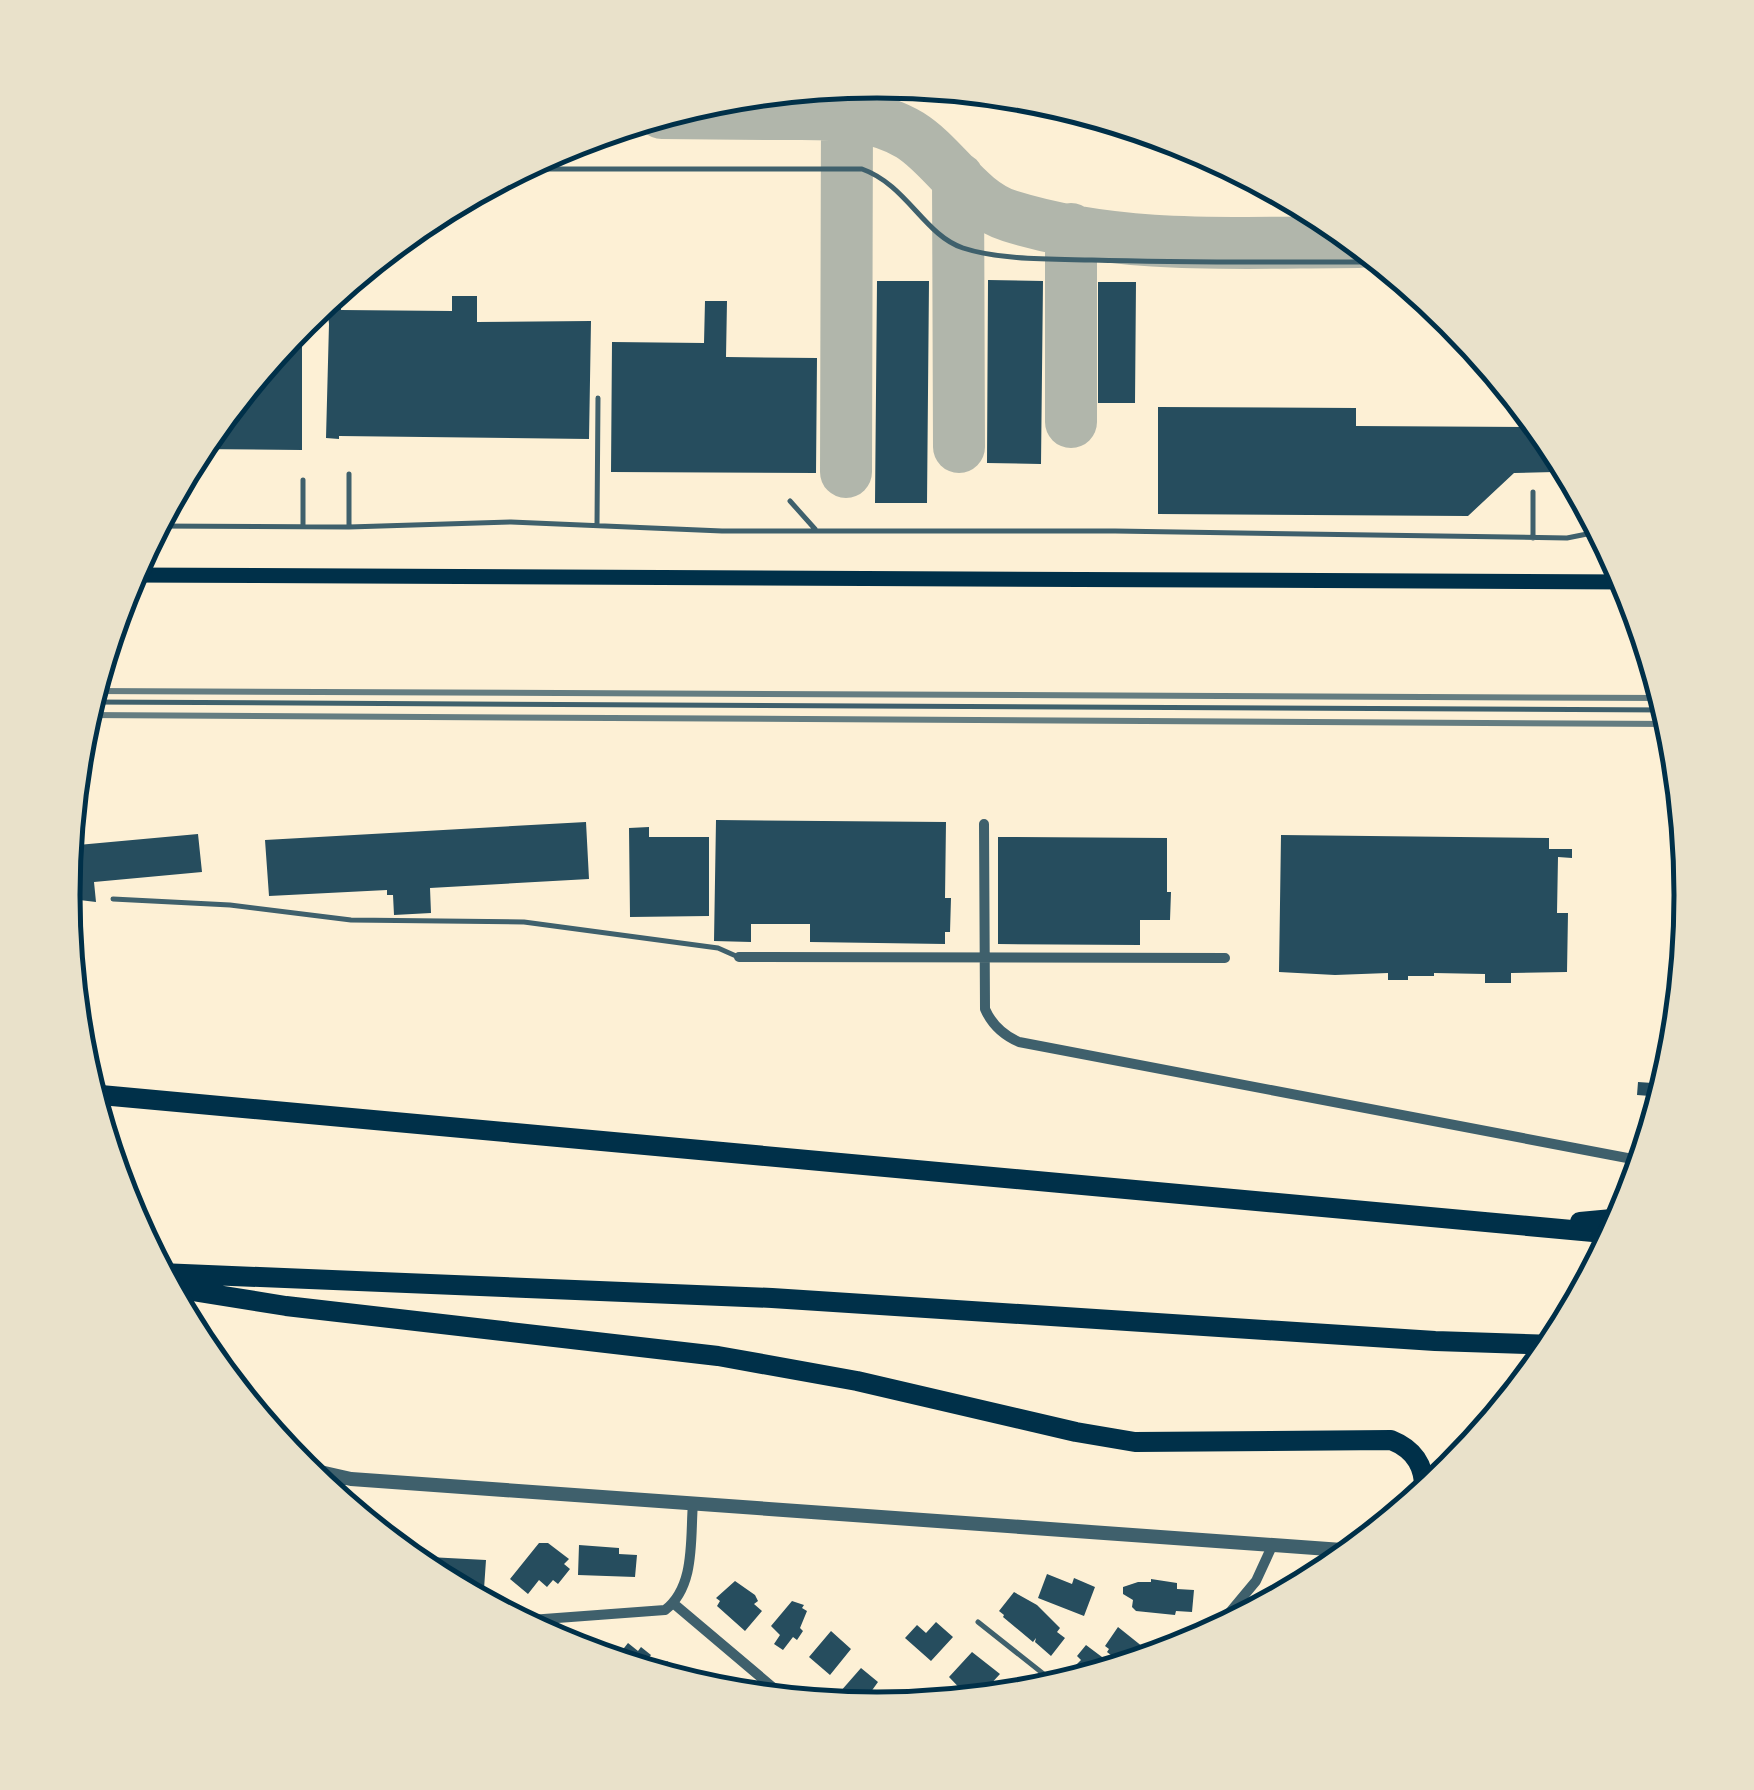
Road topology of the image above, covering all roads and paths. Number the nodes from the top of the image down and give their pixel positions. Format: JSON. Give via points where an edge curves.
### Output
{"nodes":[{"id":1,"x":549,"y":169,"type":"edge"},
{"id":2,"x":1361,"y":262,"type":"edge"},
{"id":3,"x":598,"y":398,"type":"dead end"},
{"id":4,"x":349,"y":474,"type":"dead end"},
{"id":5,"x":303,"y":480,"type":"dead end"},
{"id":6,"x":1533,"y":492,"type":"dead end"},
{"id":7,"x":790,"y":502,"type":"dead end"},
{"id":8,"x":171,"y":526,"type":"edge"},
{"id":9,"x":303,"y":526,"type":"junction"},
{"id":10,"x":597,"y":526,"type":"junction"},
{"id":11,"x":349,"y":527,"type":"junction"},
{"id":12,"x":816,"y":530,"type":"junction"},
{"id":13,"x":1588,"y":534,"type":"edge"},
{"id":14,"x":1533,"y":538,"type":"junction"},
{"id":15,"x":147,"y":576,"type":"edge"},
{"id":16,"x":1609,"y":582,"type":"edge"},
{"id":17,"x":104,"y":702,"type":"edge"},
{"id":18,"x":1652,"y":710,"type":"edge"},
{"id":19,"x":984,"y":824,"type":"dead end"},
{"id":20,"x":114,"y":898,"type":"dead end"},
{"id":21,"x":739,"y":957,"type":"joint"},
{"id":22,"x":984,"y":958,"type":"junction"},
{"id":23,"x":1225,"y":958,"type":"dead end"},
{"id":24,"x":106,"y":1095,"type":"edge"},
{"id":25,"x":1629,"y":1158,"type":"edge"},
{"id":26,"x":1604,"y":1220,"type":"edge"},
{"id":27,"x":1534,"y":1226,"type":"junction"},
{"id":28,"x":1599,"y":1232,"type":"edge"},
{"id":29,"x":175,"y":1273,"type":"edge"},
{"id":30,"x":185,"y":1290,"type":"edge"},
{"id":31,"x":1535,"y":1344,"type":"edge"},
{"id":32,"x":330,"y":1474,"type":"edge"},
{"id":33,"x":1422,"y":1476,"type":"edge"},
{"id":34,"x":351,"y":1479,"type":"junction"},
{"id":35,"x":338,"y":1481,"type":"edge"},
{"id":36,"x":693,"y":1502,"type":"junction"},
{"id":37,"x":1273,"y":1544,"type":"junction"},
{"id":38,"x":1332,"y":1549,"type":"edge"},
{"id":39,"x":673,"y":1603,"type":"junction"},
{"id":40,"x":1234,"y":1608,"type":"edge"},
{"id":41,"x":547,"y":1620,"type":"edge"},
{"id":42,"x":978,"y":1622,"type":"dead end"},
{"id":43,"x":1045,"y":1674,"type":"edge"},
{"id":44,"x":769,"y":1684,"type":"edge"}],
"edges":[{"from":1,"to":2,"type":"lane","via":[[862,168],[897,188],[953,244],[983,252],[1154,262]]},
{"from":3,"to":10,"type":"lane"},
{"from":4,"to":11,"type":"lane"},
{"from":5,"to":9,"type":"lane"},
{"from":6,"to":14,"type":"lane"},
{"from":7,"to":12,"type":"lane"},
{"from":8,"to":9,"type":"lane"},
{"from":9,"to":11,"type":"lane"},
{"from":10,"to":11,"type":"lane"},
{"from":10,"to":12,"type":"lane"},
{"from":12,"to":14,"type":"lane"},
{"from":13,"to":14,"type":"lane"},
{"from":15,"to":16,"type":"main road"},
{"from":17,"to":18,"type":"lane"},
{"from":19,"to":22,"type":"street"},
{"from":20,"to":21,"type":"lane","via":[[351,920],[524,922],[718,948]]},
{"from":21,"to":22,"type":"street"},
{"from":22,"to":23,"type":"street"},
{"from":22,"to":25,"type":"street","via":[[985,1009],[996,1028],[1019,1042]]},
{"from":24,"to":27,"type":"highway"},
{"from":26,"to":27,"type":"highway"},
{"from":27,"to":28,"type":"highway"},
{"from":29,"to":31,"type":"highway","via":[[772,1298]]},
{"from":30,"to":33,"type":"highway","via":[[718,1356],[1135,1442],[1392,1440],[1420,1463]]},
{"from":32,"to":34,"type":"street"},
{"from":34,"to":35,"type":"street"},
{"from":34,"to":36,"type":"street"},
{"from":36,"to":37,"type":"street"},
{"from":36,"to":39,"type":"street","via":[[686,1582]]},
{"from":37,"to":38,"type":"street"},
{"from":37,"to":40,"type":"street"},
{"from":39,"to":41,"type":"street","via":[[658,1613]]},
{"from":39,"to":44,"type":"street"},
{"from":42,"to":43,"type":"lane"}]}
